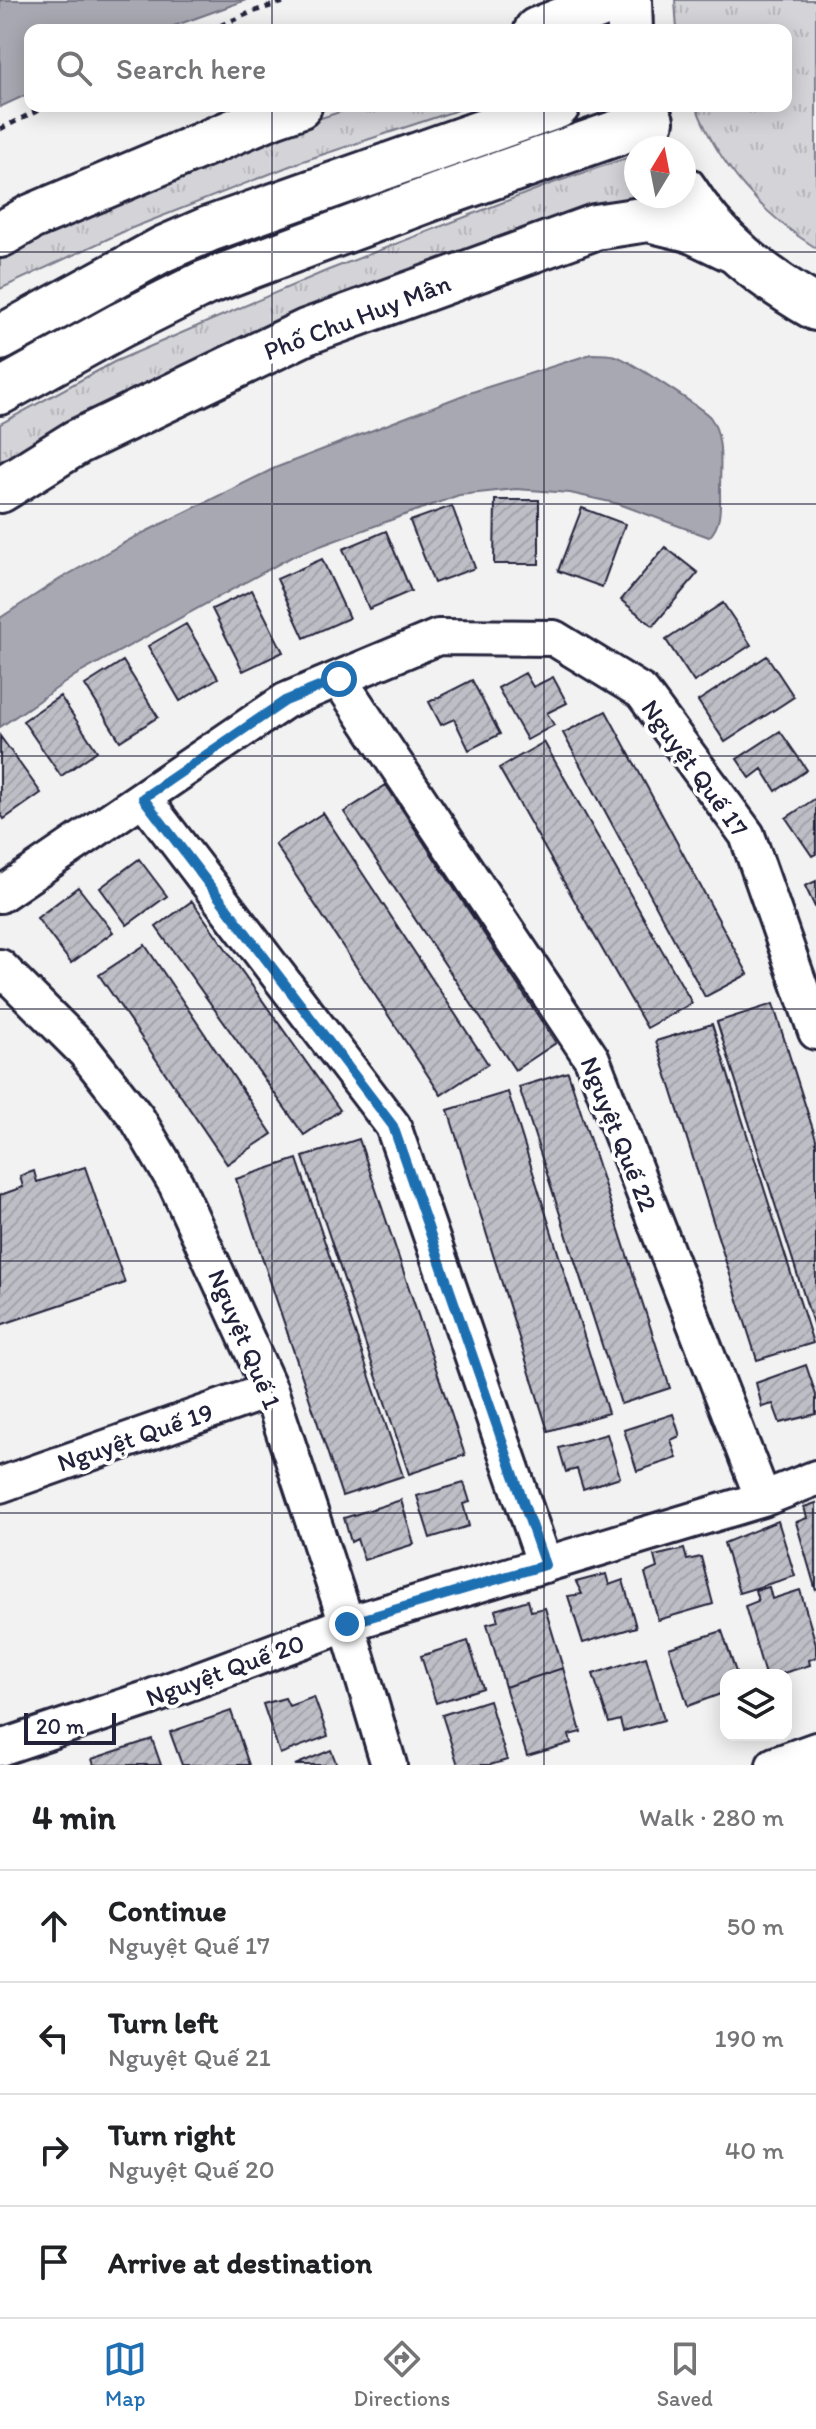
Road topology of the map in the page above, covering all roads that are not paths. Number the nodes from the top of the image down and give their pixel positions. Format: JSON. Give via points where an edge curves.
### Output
{"nodes":[{"id":1,"x":615,"y":0,"type":"edge"},
{"id":2,"x":629,"y":0,"type":"edge"},
{"id":3,"x":553,"y":24,"type":"edge"},
{"id":4,"x":630,"y":24,"type":"edge"},
{"id":5,"x":282,"y":112,"type":"edge"},
{"id":6,"x":540,"y":112,"type":"edge"},
{"id":7,"x":653,"y":125,"type":"edge"},
{"id":8,"x":696,"y":208,"type":"edge"},
{"id":9,"x":0,"y":235,"type":"edge"},
{"id":10,"x":731,"y":249,"type":"junction"},
{"id":11,"x":816,"y":308,"type":"edge"},
{"id":12,"x":0,"y":338,"type":"edge"},
{"id":13,"x":0,"y":392,"type":"edge"},
{"id":14,"x":0,"y":490,"type":"edge"},
{"id":15,"x":339,"y":679,"type":"junction"},
{"id":16,"x":143,"y":798,"type":"junction"},
{"id":17,"x":0,"y":895,"type":"edge"},
{"id":18,"x":0,"y":967,"type":"edge"},
{"id":19,"x":816,"y":1032,"type":"edge"},
{"id":20,"x":270,"y":1390,"type":"junction"},
{"id":21,"x":816,"y":1478,"type":"edge"},
{"id":22,"x":0,"y":1485,"type":"edge"},
{"id":23,"x":763,"y":1499,"type":"junction"},
{"id":24,"x":545,"y":1565,"type":"junction"},
{"id":25,"x":347,"y":1624,"type":"junction"},
{"id":26,"x":0,"y":1748,"type":"edge"},
{"id":27,"x":389,"y":1765,"type":"edge"}],
"edges":[{"from":1,"to":3,"type":"main road"},
{"from":2,"to":4,"type":"main road"},
{"from":5,"to":9,"type":"main road","via":[[31,217]]},
{"from":6,"to":12,"type":"main road","via":[[209,229]]},
{"from":7,"to":13,"type":"main road","via":[[440,195],[205,283]]},
{"from":8,"to":10,"type":"main road"},
{"from":10,"to":11,"type":"main road","via":[[775,285]]},
{"from":10,"to":14,"type":"main road","name":"Phố Chu Huy Mân","via":[[689,229],[648,219],[595,227],[306,332],[77,442]]},
{"from":15,"to":16,"type":"street","name":"Nguyệt Quế 17","via":[[285,701]]},
{"from":15,"to":19,"type":"street","name":"Nguyệt Quế 17","via":[[438,637],[554,638],[642,692],[747,835]]},
{"from":15,"to":23,"type":"street","name":"Nguyệt Quế 22","via":[[592,1059]]},
{"from":16,"to":17,"type":"street","name":"Nguyệt Quế 17"},
{"from":16,"to":24,"type":"street","via":[[393,1126]]},
{"from":18,"to":20,"type":"street","name":"Nguyệt Quế 1","via":[[85,1052],[137,1118],[176,1184]]},
{"from":20,"to":22,"type":"street","name":"Nguyệt Quế 19"},
{"from":20,"to":25,"type":"street","name":"Nguyệt Quế 1"},
{"from":21,"to":23,"type":"street","name":"Nguyệt Quế 20"},
{"from":23,"to":24,"type":"street","name":"Nguyệt Quế 20"},
{"from":24,"to":25,"type":"street","name":"Nguyệt Quế 20"},
{"from":25,"to":26,"type":"street","name":"Nguyệt Quế 20"},
{"from":25,"to":27,"type":"street","name":"Nguyệt Quế 1"}]}
